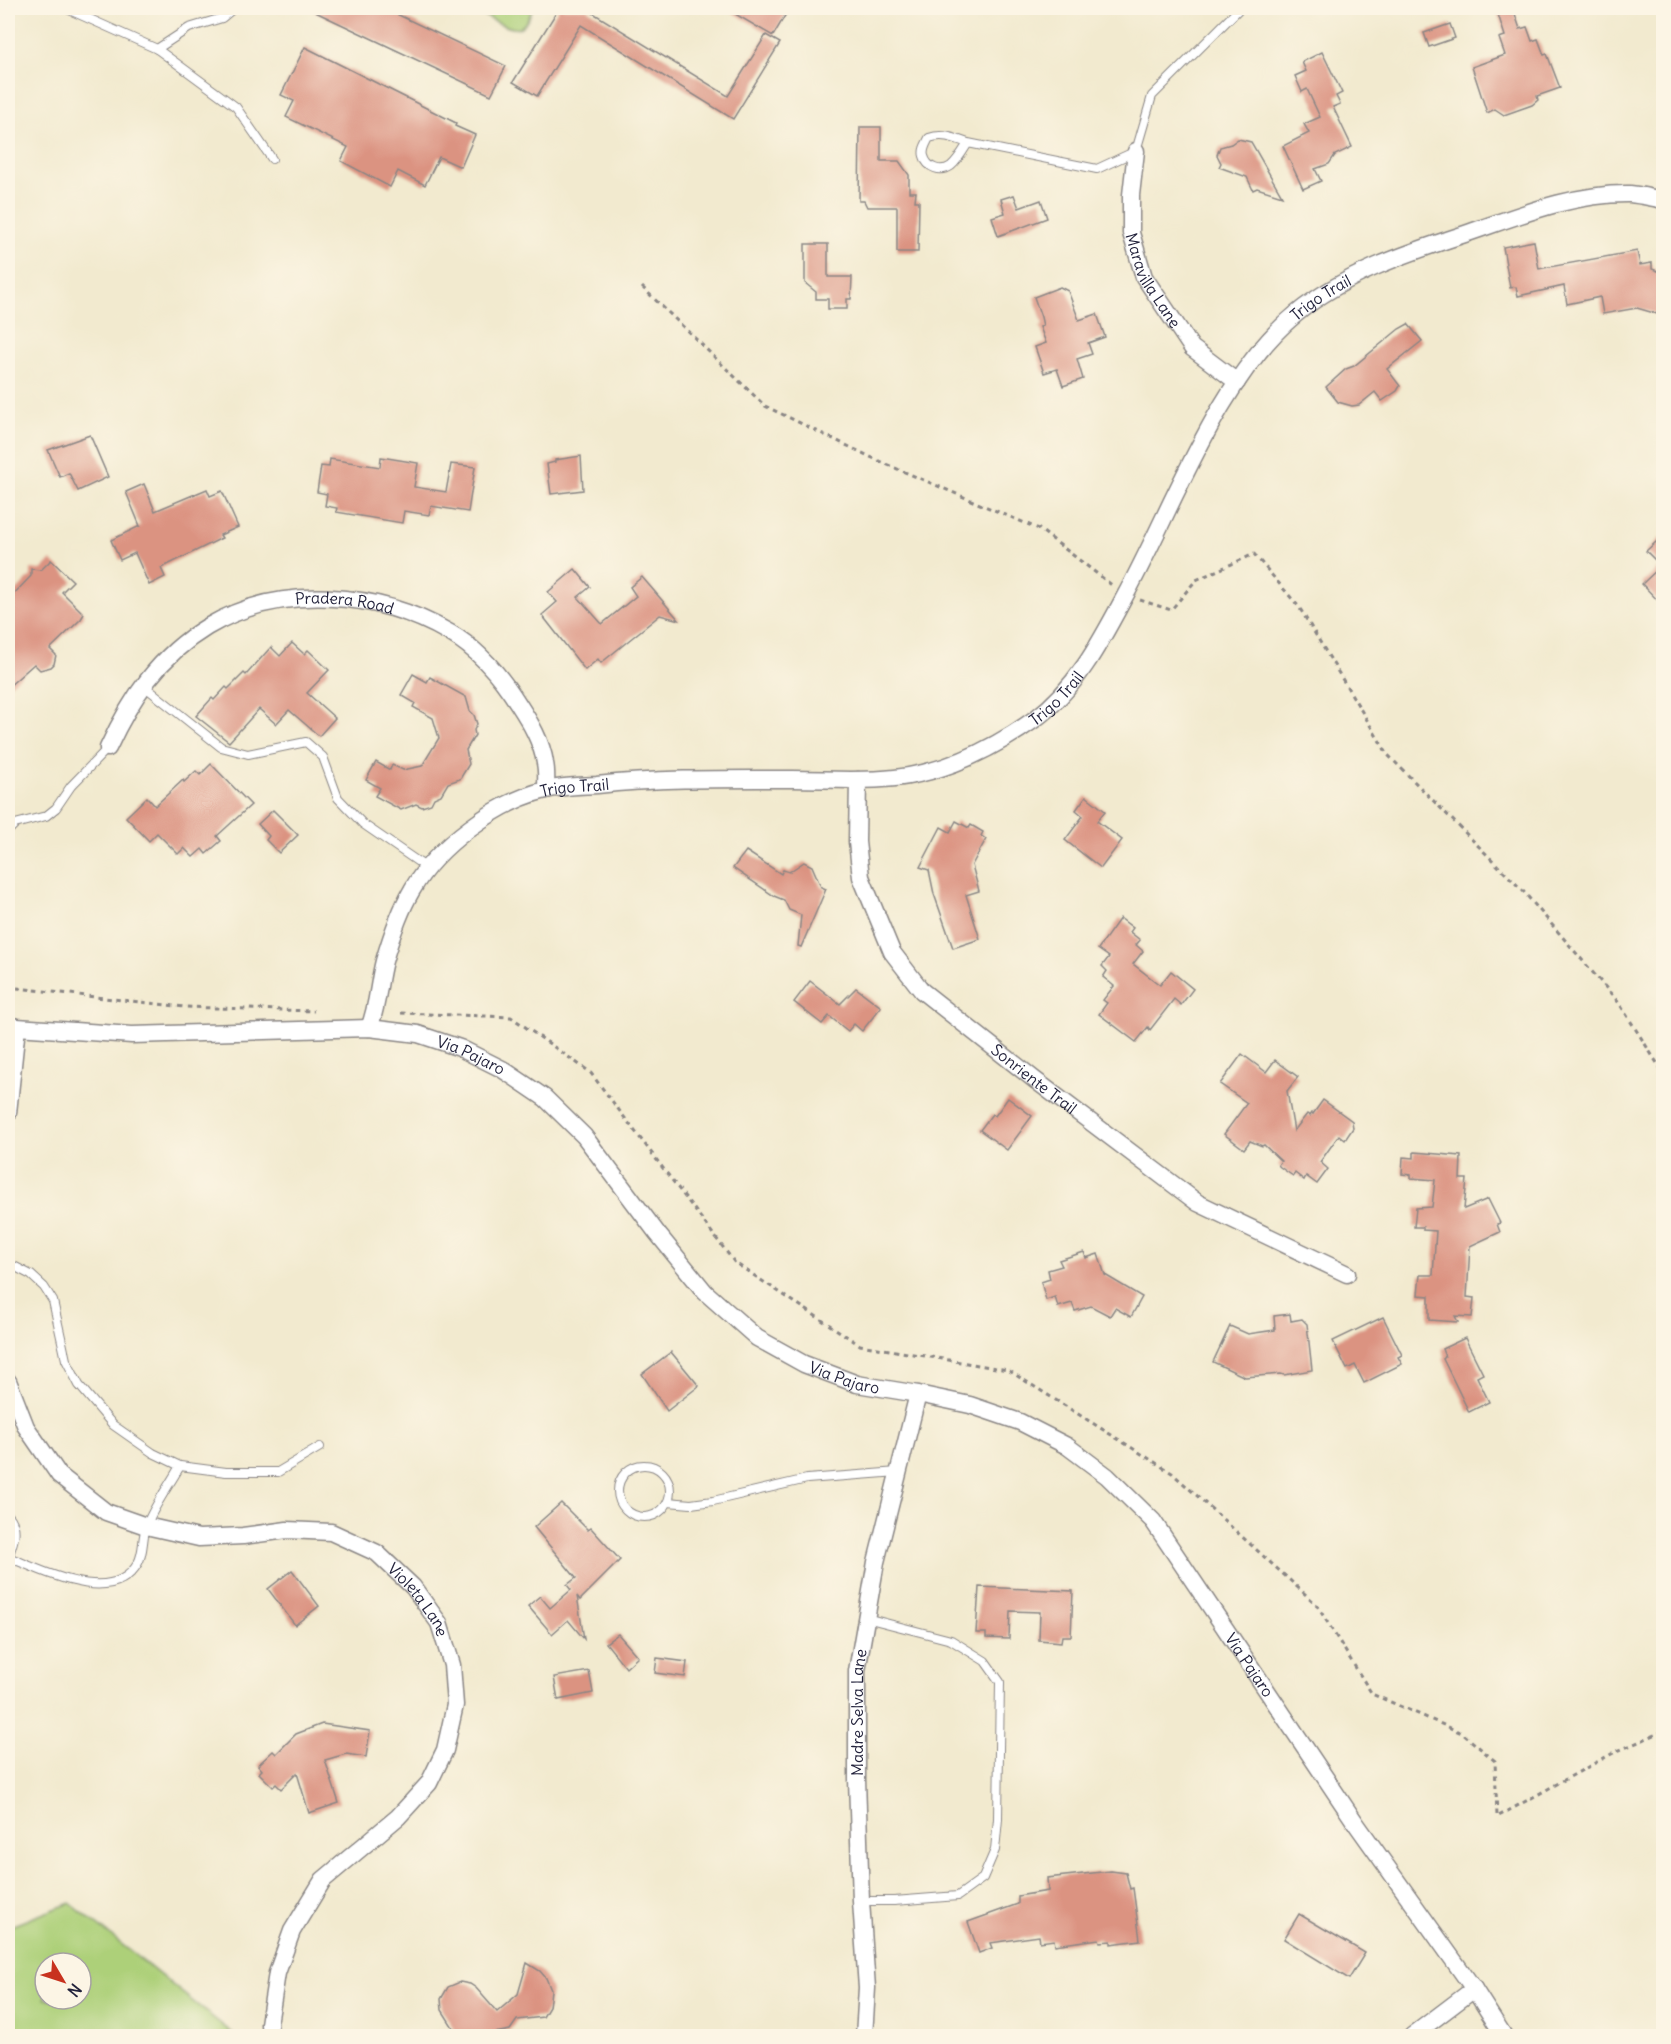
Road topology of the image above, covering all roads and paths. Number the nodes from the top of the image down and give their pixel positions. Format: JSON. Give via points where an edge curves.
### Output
{"nodes":[{"id":1,"x":65,"y":8,"type":"edge"},
{"id":2,"x":234,"y":8,"type":"edge"},
{"id":3,"x":1239,"y":8,"type":"edge"},
{"id":4,"x":157,"y":49,"type":"junction"},
{"id":5,"x":968,"y":143,"type":"junction"},
{"id":6,"x":1136,"y":151,"type":"junction"},
{"id":7,"x":272,"y":159,"type":"dead end"},
{"id":8,"x":1664,"y":200,"type":"edge"},
{"id":9,"x":642,"y":287,"type":"dead end"},
{"id":10,"x":1237,"y":382,"type":"junction"},
{"id":11,"x":1125,"y":595,"type":"junction"},
{"id":12,"x":143,"y":684,"type":"junction"},
{"id":13,"x":108,"y":748,"type":"joint"},
{"id":14,"x":858,"y":780,"type":"junction"},
{"id":15,"x":546,"y":790,"type":"junction"},
{"id":16,"x":8,"y":831,"type":"edge"},
{"id":17,"x":427,"y":868,"type":"junction"},
{"id":18,"x":8,"y":987,"type":"edge"},
{"id":19,"x":315,"y":1011,"type":"dead end"},
{"id":20,"x":372,"y":1020,"type":"junction"},
{"id":21,"x":12,"y":1026,"type":"edge"},
{"id":22,"x":1664,"y":1074,"type":"edge"},
{"id":23,"x":8,"y":1113,"type":"edge"},
{"id":24,"x":8,"y":1263,"type":"edge"},
{"id":25,"x":1347,"y":1274,"type":"dead end"},
{"id":26,"x":8,"y":1381,"type":"edge"},
{"id":27,"x":918,"y":1394,"type":"junction"},
{"id":28,"x":320,"y":1447,"type":"dead end"},
{"id":29,"x":180,"y":1466,"type":"junction"},
{"id":30,"x":898,"y":1472,"type":"junction"},
{"id":31,"x":668,"y":1502,"type":"junction"},
{"id":32,"x":8,"y":1515,"type":"edge"},
{"id":33,"x":146,"y":1526,"type":"junction"},
{"id":34,"x":8,"y":1557,"type":"edge"},
{"id":35,"x":866,"y":1618,"type":"junction"},
{"id":36,"x":1664,"y":1731,"type":"edge"},
{"id":37,"x":861,"y":1900,"type":"junction"},
{"id":38,"x":1474,"y":1989,"type":"junction"},
{"id":39,"x":270,"y":2037,"type":"edge"},
{"id":40,"x":864,"y":2037,"type":"edge"},
{"id":41,"x":1412,"y":2037,"type":"edge"},
{"id":42,"x":1504,"y":2037,"type":"edge"}],
"edges":[{"from":1,"to":4,"type":"lane"},
{"from":2,"to":4,"type":"lane","via":[[222,18],[189,27]]},
{"from":3,"to":6,"type":"lane","via":[[1152,96]]},
{"from":4,"to":7,"type":"lane","via":[[236,107]]},
{"from":5,"to":5,"type":"lane","via":[[938,135],[929,138],[924,155],[928,163],[942,170],[950,167]]},
{"from":5,"to":6,"type":"lane","via":[[1096,169]]},
{"from":6,"to":10,"type":"street","name":"Maravilla Lane","via":[[1131,233],[1144,277],[1192,348]]},
{"from":8,"to":10,"type":"street","name":"Trigo Trail","via":[[1633,194],[1599,195],[1553,205],[1366,271],[1298,312],[1276,332]]},
{"from":9,"to":11,"type":"path","via":[[765,406],[881,462],[1039,529]]},
{"from":10,"to":11,"type":"street","name":"Trigo Trail"},
{"from":11,"to":14,"type":"street","name":"Trigo Trail","via":[[1074,682],[1039,716],[968,759],[894,778]]},
{"from":11,"to":22,"type":"path","via":[[1171,610],[1196,580],[1254,554],[1299,607],[1388,754],[1523,891],[1619,1003]]},
{"from":12,"to":13,"type":"street","name":"Pradera Road"},
{"from":12,"to":15,"type":"street","name":"Pradera Road","via":[[186,641],[230,615],[258,605],[317,597],[374,603],[452,633],[494,671],[539,741]]},
{"from":12,"to":17,"type":"lane","via":[[221,747],[248,754],[306,742],[323,756],[338,798],[363,824]]},
{"from":13,"to":16,"type":"lane","via":[[71,786],[56,808],[46,816],[15,824]]},
{"from":14,"to":15,"type":"street","name":"Trigo Trail","via":[[626,782]]},
{"from":14,"to":25,"type":"street","name":"Sonriente Trail","via":[[861,877],[892,952],[922,991],[1198,1203]]},
{"from":15,"to":17,"type":"street","name":"Trigo Trail","via":[[506,805],[442,852]]},
{"from":17,"to":20,"type":"street","name":"Trigo Trail","via":[[398,920],[383,964]]},
{"from":18,"to":19,"type":"path","via":[[184,1007]]},
{"from":20,"to":21,"type":"street","name":"Via Pajaro","via":[[132,1035]]},
{"from":20,"to":27,"type":"street","name":"Via Pajaro","via":[[460,1048],[502,1069],[545,1098],[585,1136],[705,1292],[757,1338],[804,1364],[857,1384]]},
{"from":20,"to":36,"type":"path","via":[[511,1017],[590,1072],[735,1263],[860,1345],[1008,1370],[1172,1473],[1316,1604],[1372,1694],[1462,1733],[1495,1761],[1497,1817],[1615,1752]]},
{"from":21,"to":23,"type":"street"},
{"from":24,"to":29,"type":"lane","via":[[31,1275],[53,1301],[66,1360],[79,1385],[113,1425],[153,1453]]},
{"from":26,"to":33,"type":"street","name":"Violeta Lane","via":[[26,1427],[59,1475],[106,1512]]},
{"from":27,"to":30,"type":"street","name":"Madre Selva Lane"},
{"from":27,"to":38,"type":"street","name":"Via Pajaro","via":[[970,1405],[1020,1422],[1067,1446],[1107,1476],[1153,1521],[1357,1825]]},
{"from":28,"to":29,"type":"lane","via":[[278,1472],[226,1472]]},
{"from":29,"to":33,"type":"lane"},
{"from":30,"to":31,"type":"lane","via":[[807,1479],[713,1502]]},
{"from":30,"to":35,"type":"street","name":"Madre Selva Lane"},
{"from":31,"to":31,"type":"lane","via":[[669,1482],[655,1468],[635,1467],[621,1481],[620,1501],[634,1515],[654,1516]]},
{"from":32,"to":34,"type":"lane","via":[[16,1533]]},
{"from":33,"to":34,"type":"lane","via":[[140,1561],[131,1574],[113,1584],[88,1585],[67,1580]]},
{"from":33,"to":39,"type":"street","name":"Violeta Lane","via":[[199,1538],[287,1530],[331,1532],[377,1553],[413,1587],[439,1623],[452,1665],[455,1705],[446,1750],[429,1783],[398,1817],[323,1880],[292,1931],[277,1973]]},
{"from":35,"to":37,"type":"street","name":"Madre Selva Lane","via":[[857,1671]]},
{"from":35,"to":37,"type":"lane","via":[[951,1640],[986,1661],[1000,1683],[998,1818],[995,1850],[983,1878],[958,1896]]},
{"from":37,"to":40,"type":"street","name":"Madre Selva Lane","via":[[867,1988]]},
{"from":38,"to":41,"type":"street"},
{"from":38,"to":42,"type":"street","name":"Via Pajaro"}]}
